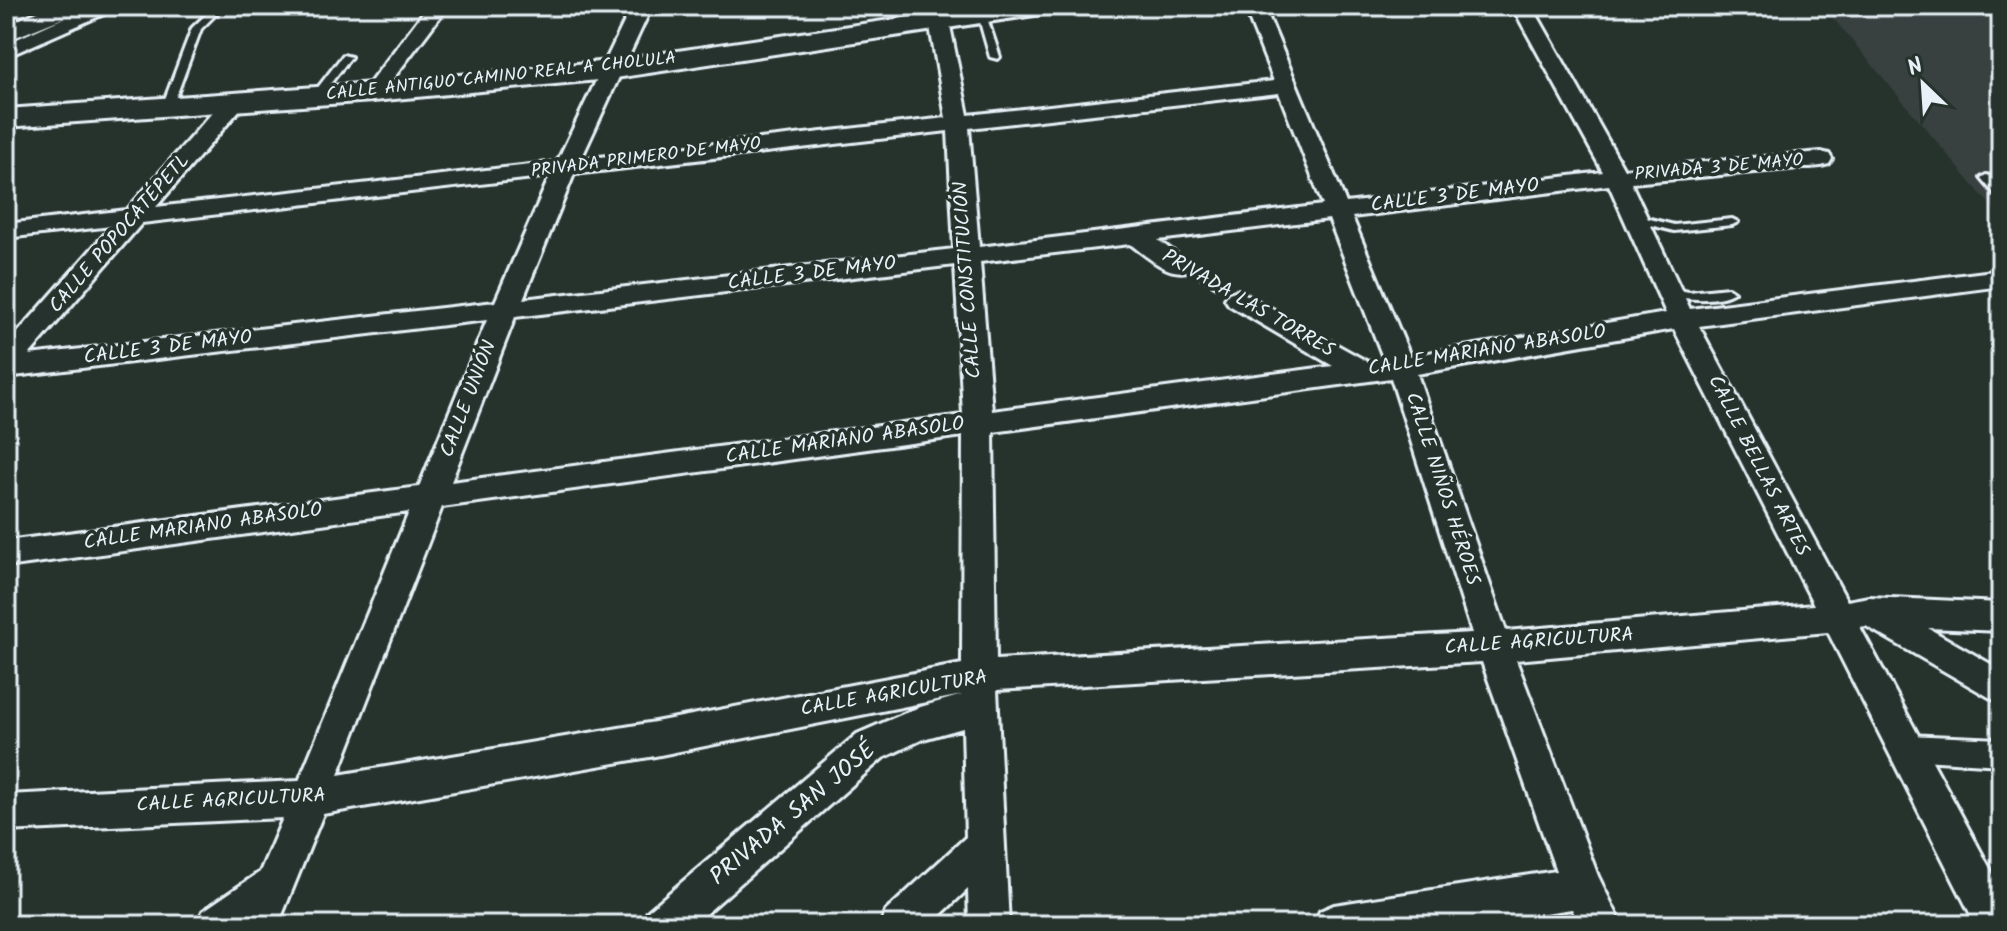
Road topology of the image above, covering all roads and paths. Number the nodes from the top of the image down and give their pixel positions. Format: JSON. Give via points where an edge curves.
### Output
{"nodes":[{"id":1,"x":72,"y":6,"type":"edge"},
{"id":2,"x":106,"y":6,"type":"edge"},
{"id":3,"x":220,"y":6,"type":"edge"},
{"id":4,"x":438,"y":6,"type":"edge"},
{"id":5,"x":642,"y":6,"type":"edge"},
{"id":6,"x":1254,"y":6,"type":"edge"},
{"id":7,"x":1522,"y":6,"type":"edge"},
{"id":8,"x":1023,"y":7,"type":"edge"},
{"id":9,"x":940,"y":13,"type":"edge"},
{"id":10,"x":982,"y":15,"type":"junction"},
{"id":11,"x":6,"y":34,"type":"edge"},
{"id":12,"x":6,"y":51,"type":"edge"},
{"id":13,"x":346,"y":57,"type":"dead end"},
{"id":14,"x":995,"y":57,"type":"dead end"},
{"id":15,"x":609,"y":70,"type":"junction"},
{"id":16,"x":1286,"y":86,"type":"junction"},
{"id":17,"x":373,"y":92,"type":"junction"},
{"id":18,"x":316,"y":96,"type":"junction"},
{"id":19,"x":234,"y":102,"type":"junction"},
{"id":20,"x":167,"y":107,"type":"junction"},
{"id":21,"x":6,"y":118,"type":"edge"},
{"id":22,"x":958,"y":122,"type":"junction"},
{"id":23,"x":1821,"y":159,"type":"dead end"},
{"id":24,"x":567,"y":167,"type":"junction"},
{"id":25,"x":1617,"y":177,"type":"junction"},
{"id":26,"x":1986,"y":178,"type":"dead end"},
{"id":27,"x":2001,"y":195,"type":"edge"},
{"id":28,"x":1336,"y":210,"type":"junction"},
{"id":29,"x":138,"y":216,"type":"junction"},
{"id":30,"x":1634,"y":218,"type":"junction"},
{"id":31,"x":1732,"y":222,"type":"dead end"},
{"id":32,"x":6,"y":231,"type":"edge"},
{"id":33,"x":1135,"y":236,"type":"junction"},
{"id":34,"x":966,"y":256,"type":"junction"},
{"id":35,"x":1178,"y":265,"type":"joint"},
{"id":36,"x":2001,"y":278,"type":"edge"},
{"id":37,"x":1668,"y":292,"type":"junction"},
{"id":38,"x":1728,"y":292,"type":"dead end"},
{"id":39,"x":1238,"y":299,"type":"joint"},
{"id":40,"x":504,"y":309,"type":"junction"},
{"id":41,"x":1683,"y":319,"type":"junction"},
{"id":42,"x":6,"y":365,"type":"edge"},
{"id":43,"x":1401,"y":367,"type":"junction"},
{"id":44,"x":1363,"y":371,"type":"junction"},
{"id":45,"x":978,"y":423,"type":"junction"},
{"id":46,"x":431,"y":497,"type":"junction"},
{"id":47,"x":6,"y":554,"type":"edge"},
{"id":48,"x":1852,"y":614,"type":"junction"},
{"id":49,"x":2001,"y":617,"type":"edge"},
{"id":50,"x":1494,"y":647,"type":"junction"},
{"id":51,"x":2001,"y":688,"type":"edge"},
{"id":52,"x":980,"y":692,"type":"junction"},
{"id":53,"x":1906,"y":747,"type":"junction"},
{"id":54,"x":2001,"y":752,"type":"edge"},
{"id":55,"x":312,"y":798,"type":"junction"},
{"id":56,"x":6,"y":813,"type":"edge"},
{"id":57,"x":985,"y":846,"type":"junction"},
{"id":58,"x":275,"y":886,"type":"junction"},
{"id":59,"x":1582,"y":887,"type":"junction"},
{"id":60,"x":217,"y":925,"type":"edge"},
{"id":61,"x":258,"y":925,"type":"edge"},
{"id":62,"x":662,"y":925,"type":"edge"},
{"id":63,"x":900,"y":925,"type":"edge"},
{"id":64,"x":989,"y":925,"type":"edge"},
{"id":65,"x":1334,"y":925,"type":"edge"},
{"id":66,"x":1602,"y":925,"type":"edge"},
{"id":67,"x":1998,"y":925,"type":"edge"}],
"edges":[{"from":1,"to":11,"type":"street"},
{"from":2,"to":12,"type":"street"},
{"from":3,"to":20,"type":"lane","via":[[197,28]]},
{"from":4,"to":17,"type":"street"},
{"from":5,"to":15,"type":"street","name":"CALLE UNIÓN"},
{"from":6,"to":16,"type":"street","name":"CALLE NIÑOS HÉROES"},
{"from":7,"to":25,"type":"street","name":"CALLE BELLAS ARTES"},
{"from":8,"to":10,"type":"main road","name":"CALLE ANTIGUO CAMINO REAL A CHOLULA"},
{"from":9,"to":10,"type":"main road","name":"CALLE ANTIGUO CAMINO REAL A CHOLULA"},
{"from":9,"to":15,"type":"main road","name":"CALLE ANTIGUO CAMINO REAL A CHOLULA"},
{"from":9,"to":22,"type":"street","name":"CALLE CONSTITUCIÓN"},
{"from":10,"to":14,"type":"lane"},
{"from":13,"to":18,"type":"lane"},
{"from":15,"to":17,"type":"main road","name":"CALLE ANTIGUO CAMINO REAL A CHOLULA"},
{"from":15,"to":24,"type":"street","name":"CALLE UNIÓN"},
{"from":16,"to":22,"type":"street","name":"PRIVADA PRIMERO DE MAYO"},
{"from":16,"to":28,"type":"street","name":"CALLE NIÑOS HÉROES"},
{"from":17,"to":18,"type":"main road","name":"CALLE ANTIGUO CAMINO REAL A CHOLULA"},
{"from":18,"to":19,"type":"main road","name":"CALLE ANTIGUO CAMINO REAL A CHOLULA"},
{"from":19,"to":20,"type":"main road","name":"CALLE ANTIGUO CAMINO REAL A CHOLULA"},
{"from":19,"to":29,"type":"street","name":"CALLE POPOCATÉPETL"},
{"from":20,"to":21,"type":"main road","name":"CALLE ANTIGUO CAMINO REAL A CHOLULA"},
{"from":22,"to":24,"type":"street","name":"PRIVADA PRIMERO DE MAYO"},
{"from":22,"to":34,"type":"street","name":"CALLE CONSTITUCIÓN"},
{"from":23,"to":25,"type":"street","name":"PRIVADA 3 DE MAYO"},
{"from":24,"to":29,"type":"street","name":"PRIVADA PRIMERO DE MAYO"},
{"from":24,"to":40,"type":"street","name":"CALLE UNIÓN"},
{"from":25,"to":28,"type":"street","name":"CALLE 3 DE MAYO"},
{"from":25,"to":30,"type":"street","name":"CALLE BELLAS ARTES"},
{"from":26,"to":27,"type":"lane"},
{"from":28,"to":33,"type":"street","name":"CALLE 3 DE MAYO"},
{"from":28,"to":43,"type":"street","name":"CALLE NIÑOS HÉROES"},
{"from":29,"to":32,"type":"street","name":"PRIVADA PRIMERO DE MAYO"},
{"from":29,"to":42,"type":"street","name":"CALLE POPOCATÉPETL"},
{"from":30,"to":31,"type":"lane","via":[[1674,228]]},
{"from":30,"to":37,"type":"street","name":"CALLE BELLAS ARTES"},
{"from":33,"to":34,"type":"street","name":"CALLE 3 DE MAYO"},
{"from":33,"to":35,"type":"street","name":"PRIVADA LAS TORRES"},
{"from":34,"to":40,"type":"street","name":"CALLE 3 DE MAYO"},
{"from":34,"to":45,"type":"street","name":"CALLE CONSTITUCIÓN"},
{"from":35,"to":39,"type":"path","name":"PRIVADA LAS TORRES"},
{"from":36,"to":41,"type":"street","name":"CALLE MARIANO ABASOLO"},
{"from":37,"to":38,"type":"lane"},
{"from":37,"to":41,"type":"street","name":"CALLE BELLAS ARTES"},
{"from":39,"to":44,"type":"street","name":"PRIVADA LAS TORRES"},
{"from":40,"to":42,"type":"street","name":"CALLE 3 DE MAYO"},
{"from":40,"to":46,"type":"street","name":"CALLE UNIÓN"},
{"from":41,"to":43,"type":"street","name":"CALLE MARIANO ABASOLO"},
{"from":41,"to":48,"type":"street","name":"CALLE BELLAS ARTES"},
{"from":43,"to":44,"type":"street","name":"CALLE MARIANO ABASOLO"},
{"from":43,"to":50,"type":"street","name":"CALLE NIÑOS HÉROES"},
{"from":44,"to":45,"type":"street","name":"CALLE MARIANO ABASOLO"},
{"from":45,"to":46,"type":"street","name":"CALLE MARIANO ABASOLO"},
{"from":45,"to":52,"type":"street","name":"CALLE CONSTITUCIÓN"},
{"from":46,"to":47,"type":"street","name":"CALLE MARIANO ABASOLO"},
{"from":46,"to":55,"type":"street","name":"CALLE UNIÓN"},
{"from":48,"to":49,"type":"street","name":"CALLE AGRICULTURA"},
{"from":48,"to":50,"type":"street","name":"CALLE AGRICULTURA"},
{"from":48,"to":51,"type":"street"},
{"from":48,"to":53,"type":"street","name":"CALLE BELLAS ARTES"},
{"from":50,"to":52,"type":"street","name":"CALLE AGRICULTURA"},
{"from":50,"to":59,"type":"street","name":"CALLE NIÑOS HÉROES"},
{"from":52,"to":55,"type":"street","name":"CALLE AGRICULTURA","via":[[655,739]]},
{"from":52,"to":57,"type":"street","name":"CALLE CONSTITUCIÓN"},
{"from":52,"to":62,"type":"street","name":"PRIVADA SAN JOSÉ","via":[[870,746]]},
{"from":53,"to":54,"type":"street"},
{"from":53,"to":67,"type":"street","name":"CALLE BELLAS ARTES"},
{"from":55,"to":56,"type":"street","name":"CALLE AGRICULTURA"},
{"from":55,"to":58,"type":"street","name":"CALLE UNIÓN"},
{"from":57,"to":63,"type":"street"},
{"from":57,"to":64,"type":"street","name":"CALLE CONSTITUCIÓN"},
{"from":58,"to":60,"type":"street"},
{"from":58,"to":61,"type":"street","name":"CALLE UNIÓN"},
{"from":59,"to":65,"type":"street"},
{"from":59,"to":66,"type":"street","name":"CALLE NIÑOS HÉROES"}]}
